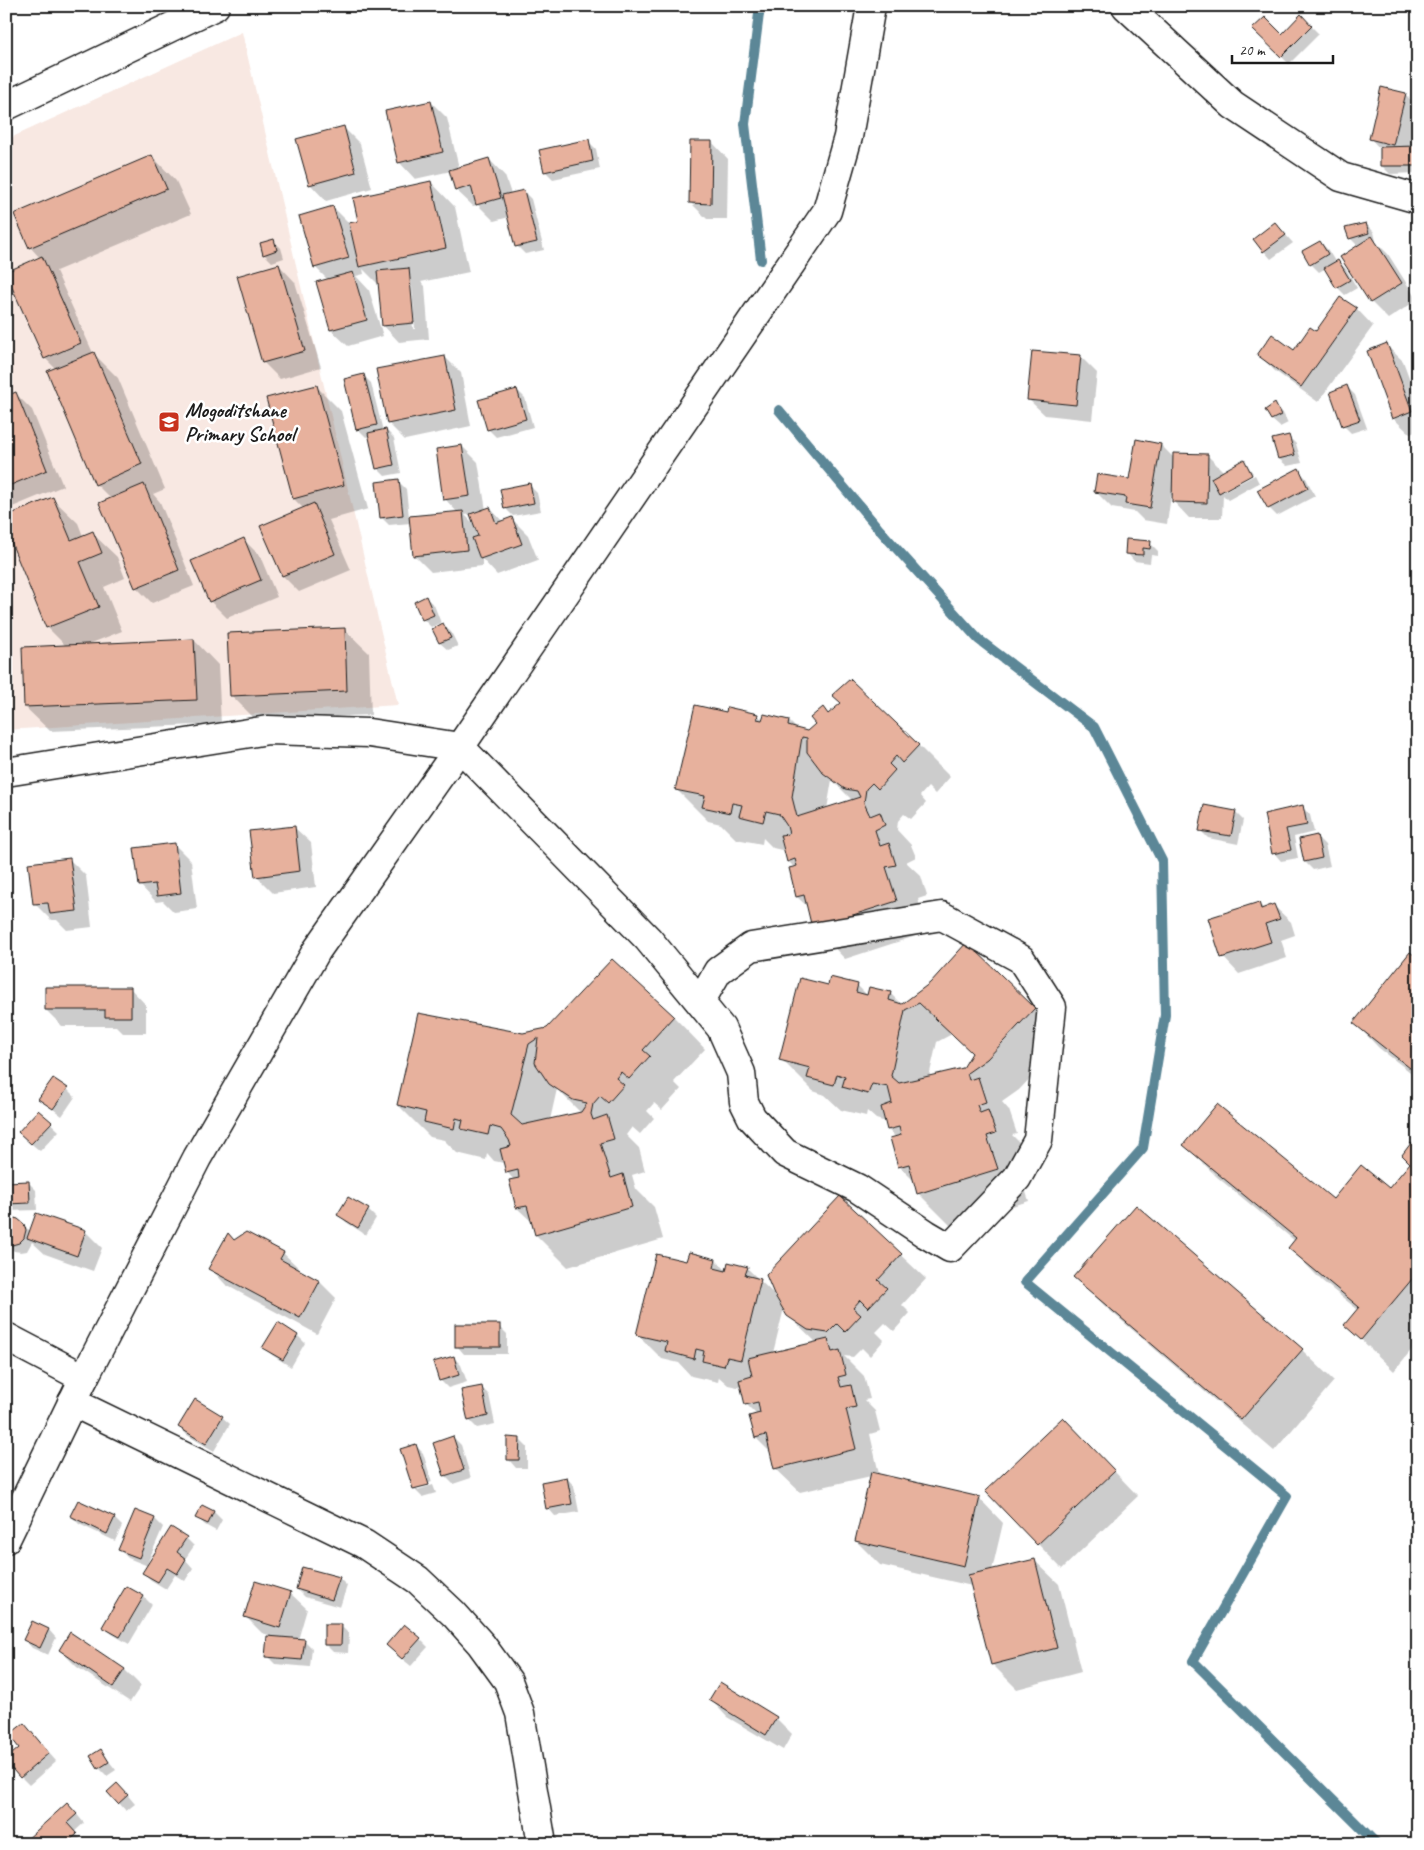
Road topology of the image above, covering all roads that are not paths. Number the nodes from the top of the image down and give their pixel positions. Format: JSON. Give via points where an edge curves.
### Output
{"nodes":[{"id":1,"x":215,"y":6,"type":"edge"},
{"id":2,"x":871,"y":6,"type":"edge"},
{"id":3,"x":1126,"y":6,"type":"edge"},
{"id":4,"x":6,"y":106,"type":"edge"},
{"id":5,"x":1418,"y":199,"type":"edge"},
{"id":6,"x":460,"y":747,"type":"junction"},
{"id":7,"x":6,"y":772,"type":"edge"},
{"id":8,"x":700,"y":1002,"type":"junction"},
{"id":9,"x":6,"y":1337,"type":"edge"},
{"id":10,"x":78,"y":1390,"type":"junction"},
{"id":11,"x":6,"y":1539,"type":"edge"},
{"id":12,"x":542,"y":1844,"type":"edge"}],
"edges":[{"from":1,"to":4,"type":"street"},
{"from":2,"to":6,"type":"street","via":[[848,137],[827,211]]},
{"from":3,"to":5,"type":"street","via":[[1233,104],[1341,177]]},
{"from":6,"to":7,"type":"street","via":[[369,733],[268,730]]},
{"from":6,"to":8,"type":"street","via":[[648,939]]},
{"from":6,"to":10,"type":"street","via":[[317,950],[282,1007],[197,1158]]},
{"from":8,"to":8,"type":"street","via":[[721,1028],[741,1073],[744,1102],[752,1118],[785,1153],[857,1188],[950,1248],[1017,1178],[1038,1140],[1052,1007],[1021,959],[942,916],[751,947],[718,972]]},
{"from":9,"to":10,"type":"street"},
{"from":10,"to":11,"type":"street"},
{"from":10,"to":12,"type":"street","via":[[364,1544],[418,1580],[454,1614],[508,1681],[520,1713]]}]}
